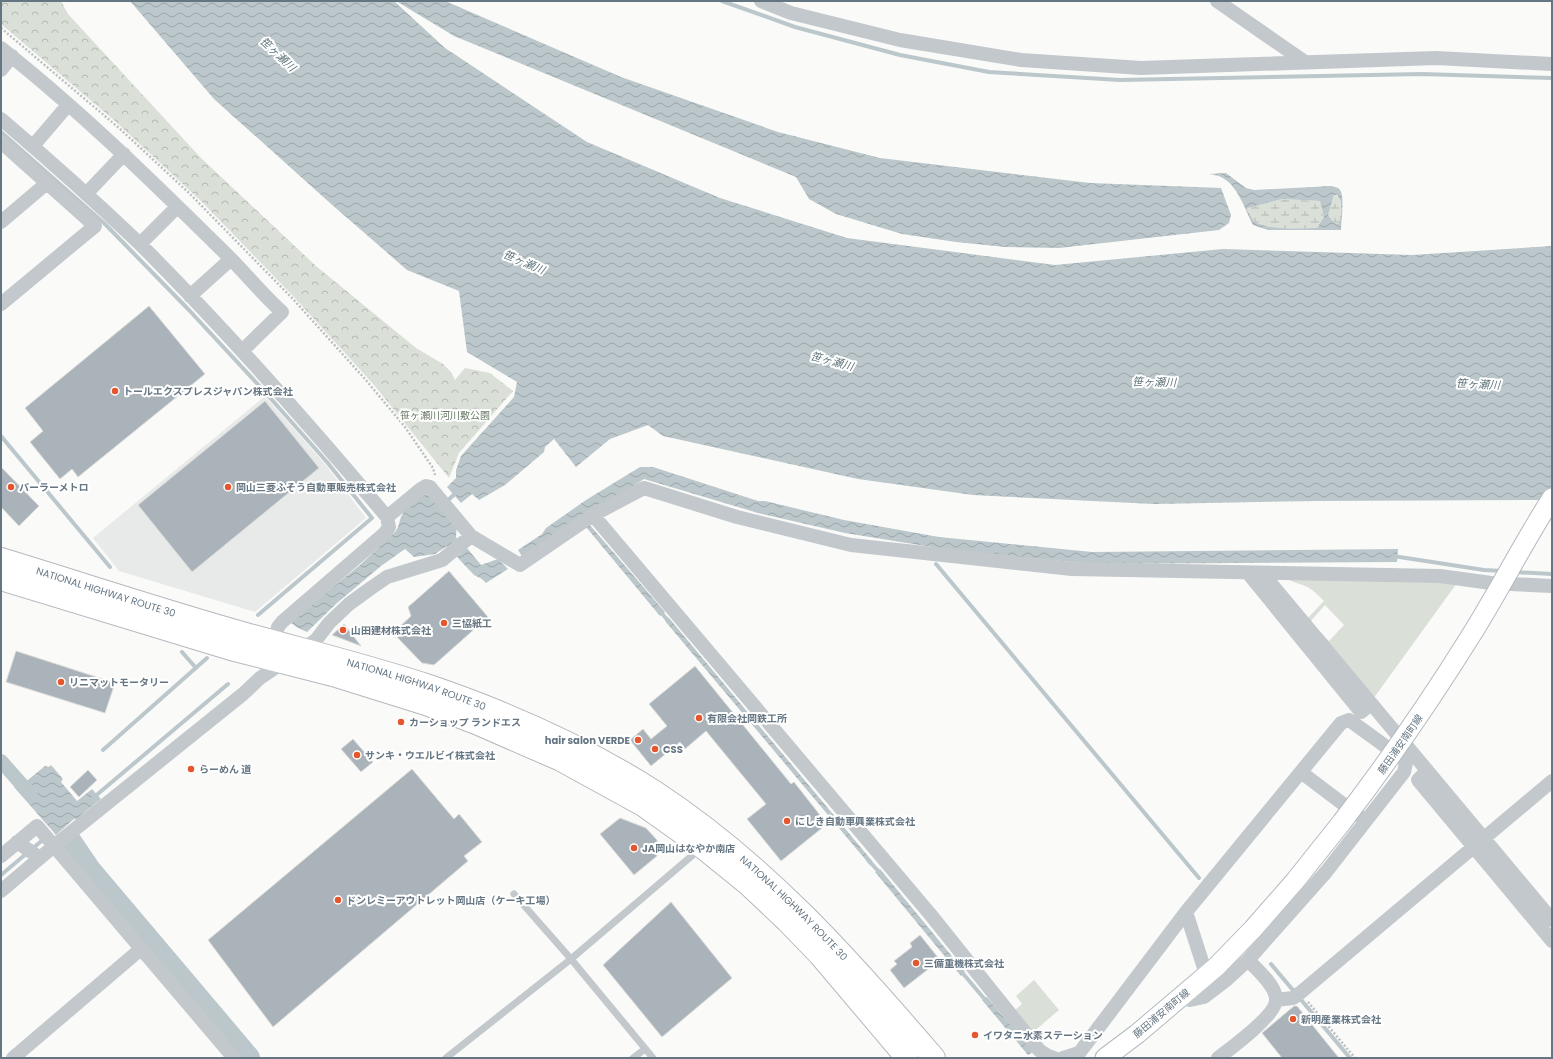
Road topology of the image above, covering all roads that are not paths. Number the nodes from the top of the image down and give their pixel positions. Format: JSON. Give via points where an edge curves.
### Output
{"nodes":[{"id":1,"x":761,"y":1,"type":"edge"},
{"id":2,"x":1218,"y":1,"type":"edge"},
{"id":3,"x":6,"y":52,"type":"edge"},
{"id":4,"x":1305,"y":62,"type":"junction"},
{"id":5,"x":1552,"y":64,"type":"edge"},
{"id":6,"x":1,"y":70,"type":"edge"},
{"id":7,"x":68,"y":104,"type":"junction"},
{"id":8,"x":1,"y":119,"type":"edge"},
{"id":9,"x":1,"y":144,"type":"edge"},
{"id":10,"x":33,"y":146,"type":"junction"},
{"id":11,"x":124,"y":154,"type":"junction"},
{"id":12,"x":47,"y":183,"type":"junction"},
{"id":13,"x":86,"y":194,"type":"junction"},
{"id":14,"x":178,"y":207,"type":"junction"},
{"id":15,"x":1,"y":222,"type":"edge"},
{"id":16,"x":140,"y":244,"type":"junction"},
{"id":17,"x":231,"y":259,"type":"junction"},
{"id":18,"x":190,"y":296,"type":"junction"},
{"id":19,"x":1,"y":304,"type":"edge"},
{"id":20,"x":242,"y":350,"type":"junction"},
{"id":21,"x":1552,"y":498,"type":"edge"},
{"id":22,"x":387,"y":517,"type":"junction"},
{"id":23,"x":588,"y":519,"type":"junction"},
{"id":24,"x":467,"y":539,"type":"junction"},
{"id":25,"x":1,"y":559,"type":"edge"},
{"id":26,"x":1248,"y":573,"type":"junction"},
{"id":27,"x":1263,"y":574,"type":"junction"},
{"id":28,"x":1,"y":579,"type":"edge"},
{"id":29,"x":1552,"y":586,"type":"edge"},
{"id":30,"x":303,"y":649,"type":"junction"},
{"id":31,"x":275,"y":654,"type":"junction"},
{"id":32,"x":1372,"y":706,"type":"junction"},
{"id":33,"x":1357,"y":725,"type":"junction"},
{"id":34,"x":1302,"y":773,"type":"junction"},
{"id":35,"x":1552,"y":781,"type":"edge"},
{"id":36,"x":1366,"y":821,"type":"junction"},
{"id":37,"x":19,"y":843,"type":"junction"},
{"id":38,"x":1478,"y":843,"type":"junction"},
{"id":39,"x":53,"y":844,"type":"junction"},
{"id":40,"x":702,"y":847,"type":"junction"},
{"id":41,"x":1,"y":856,"type":"edge"},
{"id":42,"x":38,"y":857,"type":"junction"},
{"id":43,"x":1,"y":891,"type":"edge"},
{"id":44,"x":514,"y":894,"type":"dead end"},
{"id":45,"x":1186,"y":912,"type":"junction"},
{"id":46,"x":1552,"y":920,"type":"edge"},
{"id":47,"x":1552,"y":941,"type":"edge"},
{"id":48,"x":142,"y":948,"type":"junction"},
{"id":49,"x":571,"y":959,"type":"junction"},
{"id":50,"x":1248,"y":960,"type":"junction"},
{"id":51,"x":1211,"y":970,"type":"junction"},
{"id":52,"x":1190,"y":1000,"type":"junction"},
{"id":53,"x":1276,"y":1000,"type":"junction"},
{"id":54,"x":644,"y":1049,"type":"junction"},
{"id":55,"x":13,"y":1058,"type":"edge"},
{"id":56,"x":234,"y":1058,"type":"edge"},
{"id":57,"x":446,"y":1058,"type":"edge"},
{"id":58,"x":633,"y":1058,"type":"edge"},
{"id":59,"x":653,"y":1058,"type":"edge"},
{"id":60,"x":907,"y":1058,"type":"edge"},
{"id":61,"x":934,"y":1058,"type":"edge"},
{"id":62,"x":1054,"y":1058,"type":"edge"},
{"id":63,"x":1063,"y":1058,"type":"edge"},
{"id":64,"x":1104,"y":1058,"type":"edge"},
{"id":65,"x":1125,"y":1058,"type":"edge"},
{"id":66,"x":1218,"y":1058,"type":"edge"}],
"edges":[{"from":1,"to":4,"type":"street","via":[[791,13],[900,40],[1021,60],[1141,68]]},
{"from":2,"to":4,"type":"street"},
{"from":3,"to":6,"type":"street"},
{"from":3,"to":7,"type":"street"},
{"from":4,"to":5,"type":"street","via":[[1436,58]]},
{"from":7,"to":10,"type":"street"},
{"from":7,"to":11,"type":"street"},
{"from":8,"to":10,"type":"street"},
{"from":9,"to":12,"type":"street"},
{"from":10,"to":13,"type":"street"},
{"from":11,"to":13,"type":"street"},
{"from":11,"to":14,"type":"street"},
{"from":12,"to":15,"type":"street"},
{"from":12,"to":19,"type":"street","via":[[95,226]]},
{"from":13,"to":16,"type":"street"},
{"from":14,"to":16,"type":"street"},
{"from":14,"to":17,"type":"street"},
{"from":16,"to":18,"type":"street"},
{"from":17,"to":18,"type":"street"},
{"from":17,"to":20,"type":"street","via":[[282,312]]},
{"from":18,"to":20,"type":"street"},
{"from":20,"to":22,"type":"street"},
{"from":21,"to":51,"type":"street","name":"藤田浦安南町線","bridge":true,"via":[[1422,713],[1381,770],[1295,881]]},
{"from":22,"to":24,"type":"street","via":[[421,489],[430,487],[453,513]]},
{"from":22,"to":31,"type":"street","via":[[389,527],[385,533],[278,626]]},
{"from":23,"to":24,"type":"street","via":[[520,565]]},
{"from":23,"to":26,"type":"street","via":[[644,488],[737,517],[851,545],[1072,569]]},
{"from":23,"to":62,"type":"street","via":[[930,914],[1039,1050]]},
{"from":24,"to":30,"type":"street","via":[[435,563],[387,577],[350,604],[329,623],[316,640]]},
{"from":25,"to":31,"type":"highway","name":"NATIONAL HIGHWAY ROUTE 30"},
{"from":26,"to":27,"type":"street"},
{"from":26,"to":32,"type":"street","via":[[1361,712]]},
{"from":27,"to":29,"type":"street","via":[[1440,576],[1483,583]]},
{"from":27,"to":32,"type":"street"},
{"from":28,"to":31,"type":"highway","name":"NATIONAL HIGHWAY ROUTE 30","via":[[231,649]]},
{"from":30,"to":31,"type":"highway","name":"NATIONAL HIGHWAY ROUTE 30"},
{"from":30,"to":61,"type":"highway","name":"NATIONAL HIGHWAY ROUTE 30","via":[[428,686],[516,718],[570,744],[654,792],[715,835],[800,909]]},
{"from":31,"to":39,"type":"street","via":[[260,678],[243,694]]},
{"from":31,"to":40,"type":"highway","name":"NATIONAL HIGHWAY ROUTE 30","via":[[334,676],[426,704],[561,760],[643,805]]},
{"from":32,"to":33,"type":"street"},
{"from":32,"to":38,"type":"street","via":[[1427,771]]},
{"from":33,"to":34,"type":"street","via":[[1349,720],[1342,723]]},
{"from":33,"to":36,"type":"street","via":[[1406,763],[1404,772]]},
{"from":34,"to":36,"type":"street"},
{"from":34,"to":45,"type":"street"},
{"from":35,"to":38,"type":"street"},
{"from":36,"to":50,"type":"street","via":[[1326,872]]},
{"from":37,"to":39,"type":"street","via":[[37,826]]},
{"from":37,"to":41,"type":"street"},
{"from":37,"to":42,"type":"street"},
{"from":38,"to":46,"type":"street"},
{"from":38,"to":47,"type":"street"},
{"from":38,"to":53,"type":"street","via":[[1298,994]]},
{"from":39,"to":42,"type":"street"},
{"from":39,"to":48,"type":"street"},
{"from":40,"to":49,"type":"lane"},
{"from":40,"to":60,"type":"highway","name":"NATIONAL HIGHWAY ROUTE 30","via":[[749,885],[787,921],[834,970]]},
{"from":42,"to":43,"type":"street"},
{"from":44,"to":49,"type":"lane"},
{"from":45,"to":51,"type":"street"},
{"from":45,"to":63,"type":"street","via":[[1083,1048],[1072,1056]]},
{"from":48,"to":55,"type":"street"},
{"from":48,"to":56,"type":"street"},
{"from":49,"to":54,"type":"lane"},
{"from":49,"to":57,"type":"lane"},
{"from":50,"to":52,"type":"street","via":[[1204,997]]},
{"from":50,"to":53,"type":"street","via":[[1267,980]]},
{"from":51,"to":52,"type":"street","name":"藤田浦安南町線","via":[[1206,983]]},
{"from":51,"to":64,"type":"street","name":"藤田浦安南町線","via":[[1137,1034]]},
{"from":52,"to":65,"type":"street","name":"藤田浦安南町線"},
{"from":53,"to":66,"type":"street","via":[[1272,1011],[1243,1039]]},
{"from":54,"to":58,"type":"lane"},
{"from":54,"to":59,"type":"lane"}]}
